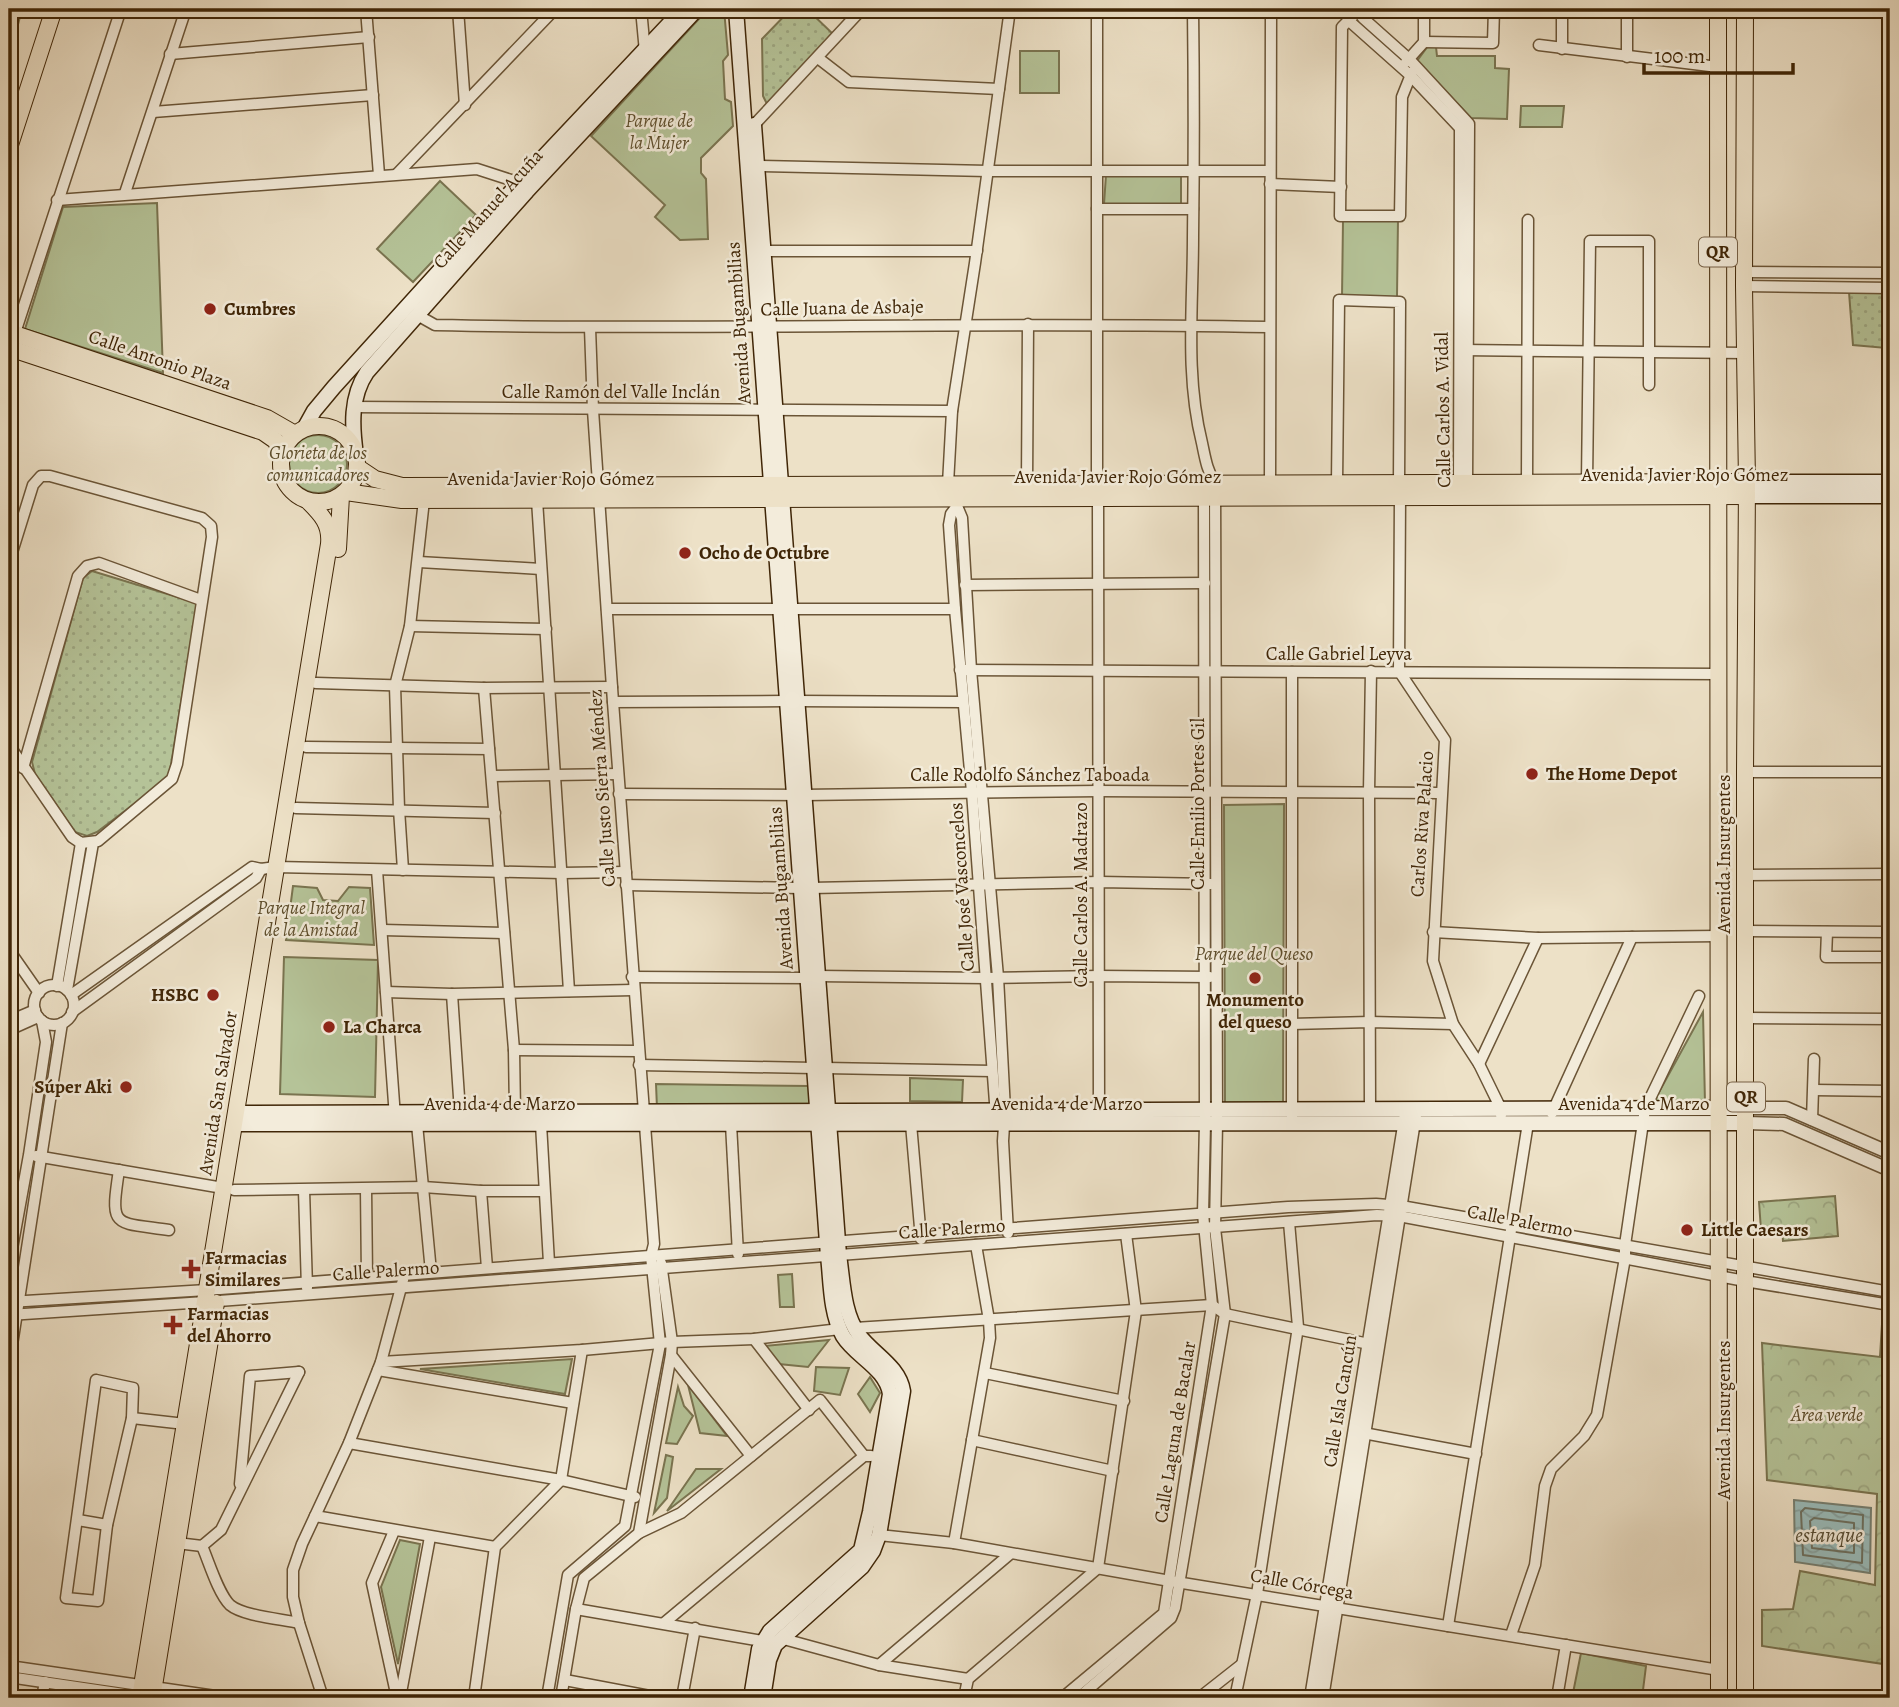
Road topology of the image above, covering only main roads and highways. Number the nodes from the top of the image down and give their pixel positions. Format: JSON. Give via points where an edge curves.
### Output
{"nodes":[{"id":1,"x":54,"y":9,"type":"edge"},
{"id":2,"x":683,"y":9,"type":"edge"},
{"id":3,"x":697,"y":9,"type":"edge"},
{"id":4,"x":736,"y":9,"type":"edge"},
{"id":5,"x":745,"y":9,"type":"edge"},
{"id":6,"x":1718,"y":9,"type":"edge"},
{"id":7,"x":1745,"y":9,"type":"edge"},
{"id":8,"x":646,"y":58,"type":"junction"},
{"id":9,"x":750,"y":126,"type":"junction"},
{"id":10,"x":9,"y":148,"type":"edge"},
{"id":11,"x":523,"y":187,"type":"junction"},
{"id":12,"x":764,"y":326,"type":"junction"},
{"id":13,"x":11,"y":338,"type":"edge"},
{"id":14,"x":300,"y":431,"type":"junction"},
{"id":15,"x":281,"y":455,"type":"junction"},
{"id":16,"x":356,"y":461,"type":"junction"},
{"id":17,"x":1890,"y":482,"type":"edge"},
{"id":18,"x":1209,"y":487,"type":"junction"},
{"id":19,"x":1462,"y":488,"type":"junction"},
{"id":20,"x":1718,"y":489,"type":"junction"},
{"id":21,"x":1747,"y":489,"type":"junction"},
{"id":22,"x":1400,"y":490,"type":"junction"},
{"id":23,"x":1098,"y":491,"type":"junction"},
{"id":24,"x":599,"y":492,"type":"junction"},
{"id":25,"x":776,"y":492,"type":"junction"},
{"id":26,"x":402,"y":493,"type":"junction"},
{"id":27,"x":343,"y":494,"type":"junction"},
{"id":28,"x":1890,"y":496,"type":"edge"},
{"id":29,"x":308,"y":501,"type":"junction"},
{"id":30,"x":274,"y":868,"type":"junction"},
{"id":31,"x":1718,"y":954,"type":"junction"},
{"id":32,"x":1746,"y":954,"type":"junction"},
{"id":33,"x":1746,"y":1115,"type":"junction"},
{"id":34,"x":1410,"y":1116,"type":"junction"},
{"id":35,"x":1502,"y":1116,"type":"junction"},
{"id":36,"x":1551,"y":1116,"type":"junction"},
{"id":37,"x":1720,"y":1116,"type":"junction"},
{"id":38,"x":644,"y":1117,"type":"junction"},
{"id":39,"x":823,"y":1117,"type":"junction"},
{"id":40,"x":1001,"y":1117,"type":"junction"},
{"id":41,"x":1292,"y":1117,"type":"junction"},
{"id":42,"x":395,"y":1118,"type":"junction"},
{"id":43,"x":240,"y":1119,"type":"junction"},
{"id":44,"x":833,"y":1249,"type":"junction"},
{"id":45,"x":212,"y":1295,"type":"junction"},
{"id":46,"x":876,"y":1513,"type":"junction"},
{"id":47,"x":147,"y":1694,"type":"edge"},
{"id":48,"x":751,"y":1698,"type":"edge"},
{"id":49,"x":763,"y":1698,"type":"edge"},
{"id":50,"x":1719,"y":1698,"type":"edge"},
{"id":51,"x":1747,"y":1698,"type":"edge"}],
"edges":[{"from":1,"to":10,"type":"main road"},
{"from":2,"to":8,"type":"main road","name":"Calle Manuel Acuña"},
{"from":3,"to":8,"type":"main road","name":"Calle Manuel Acuña"},
{"from":4,"to":9,"type":"main road","name":"Avenida Bugambilias"},
{"from":5,"to":9,"type":"main road","name":"Avenida Bugambilias"},
{"from":6,"to":20,"type":"main road","name":"Avenida Insurgentes","number":"QR"},
{"from":7,"to":21,"type":"main road","name":"Avenida Insurgentes","number":"QR"},
{"from":8,"to":11,"type":"main road","name":"Calle Manuel Acuña"},
{"from":9,"to":12,"type":"main road","name":"Avenida Bugambilias"},
{"from":9,"to":12,"type":"main road","name":"Avenida Bugambilias","via":[[764,251]]},
{"from":11,"to":14,"type":"main road","name":"Calle Manuel Acuña","via":[[334,387]]},
{"from":11,"to":16,"type":"main road","name":"Calle Manuel Acuña","via":[[419,316],[367,372],[353,407]]},
{"from":12,"to":25,"type":"main road","name":"Avenida Bugambilias"},
{"from":13,"to":14,"type":"main road","name":"Calle Antonio Plaza"},
{"from":13,"to":15,"type":"main road","name":"Calle Antonio Plaza","via":[[263,432],[276,441]]},
{"from":14,"to":15,"type":"main road","via":[[286,443]]},
{"from":14,"to":16,"type":"main road","via":[[315,425],[341,432],[351,442]]},
{"from":15,"to":29,"type":"main road","via":[[283,478],[297,496]]},
{"from":16,"to":26,"type":"main road","name":"Avenida Javier Rojo Gómez","via":[[375,479]]},
{"from":16,"to":27,"type":"main road","via":[[355,476]]},
{"from":17,"to":21,"type":"main road","name":"Avenida Javier Rojo Gómez"},
{"from":18,"to":22,"type":"main road","name":"Avenida Javier Rojo Gómez"},
{"from":18,"to":22,"type":"main road","name":"Avenida Javier Rojo Gómez","via":[[1337,483]]},
{"from":18,"to":23,"type":"main road","name":"Avenida Javier Rojo Gómez"},
{"from":19,"to":20,"type":"main road","name":"Avenida Javier Rojo Gómez"},
{"from":19,"to":20,"type":"main road","name":"Avenida Javier Rojo Gómez","via":[[1587,482]]},
{"from":19,"to":22,"type":"main road","name":"Avenida Javier Rojo Gómez"},
{"from":20,"to":21,"type":"main road","name":"Avenida Javier Rojo Gómez"},
{"from":20,"to":31,"type":"main road","name":"Avenida Insurgentes","number":"QR"},
{"from":21,"to":28,"type":"main road","name":"Avenida Javier Rojo Gómez"},
{"from":21,"to":32,"type":"main road","name":"Avenida Insurgentes","number":"QR"},
{"from":23,"to":25,"type":"main road","name":"Avenida Javier Rojo Gómez","via":[[1027,484],[948,484]]},
{"from":23,"to":25,"type":"main road","name":"Avenida Javier Rojo Gómez","via":[[957,502]]},
{"from":24,"to":25,"type":"main road","name":"Avenida Javier Rojo Gómez"},
{"from":24,"to":26,"type":"main road","name":"Avenida Javier Rojo Gómez"},
{"from":24,"to":26,"type":"main road","name":"Avenida Javier Rojo Gómez","via":[[537,500],[424,500]]},
{"from":25,"to":39,"type":"main road","name":"Avenida Bugambilias"},
{"from":26,"to":27,"type":"main road","name":"Avenida Javier Rojo Gómez"},
{"from":27,"to":29,"type":"main road","via":[[331,501]]},
{"from":27,"to":30,"type":"main road","name":"Avenida San Salvador","via":[[296,808]]},
{"from":29,"to":30,"type":"main road","name":"Avenida San Salvador","via":[[322,515],[330,536]]},
{"from":30,"to":43,"type":"main road","name":"Avenida San Salvador"},
{"from":31,"to":32,"type":"main road"},
{"from":31,"to":37,"type":"main road","name":"Avenida Insurgentes","number":"QR"},
{"from":32,"to":33,"type":"main road","name":"Avenida Insurgentes","number":"QR"},
{"from":33,"to":37,"type":"main road","name":"Avenida 4 de Marzo"},
{"from":33,"to":51,"type":"main road","name":"Avenida Insurgentes","number":"QR"},
{"from":34,"to":35,"type":"main road","name":"Avenida 4 de Marzo"},
{"from":34,"to":41,"type":"main road","name":"Avenida 4 de Marzo"},
{"from":34,"to":41,"type":"main road","name":"Avenida 4 de Marzo","via":[[1370,1110]]},
{"from":35,"to":36,"type":"main road","name":"Avenida 4 de Marzo"},
{"from":35,"to":36,"type":"main road","name":"Avenida 4 de Marzo","via":[[1528,1123]]},
{"from":36,"to":37,"type":"main road","name":"Avenida 4 de Marzo"},
{"from":37,"to":50,"type":"main road","name":"Avenida Insurgentes","number":"QR"},
{"from":38,"to":39,"type":"main road","name":"Avenida 4 de Marzo"},
{"from":38,"to":39,"type":"main road","name":"Avenida 4 de Marzo","via":[[731,1124]]},
{"from":38,"to":42,"type":"main road","name":"Avenida 4 de Marzo","via":[[460,1112]]},
{"from":38,"to":42,"type":"main road","name":"Avenida 4 de Marzo","via":[[541,1124],[417,1124]]},
{"from":39,"to":40,"type":"main road","name":"Avenida 4 de Marzo"},
{"from":39,"to":40,"type":"main road","name":"Avenida 4 de Marzo","via":[[911,1124]]},
{"from":39,"to":44,"type":"main road","name":"Avenida Bugambilias"},
{"from":40,"to":41,"type":"main road","name":"Avenida 4 de Marzo"},
{"from":42,"to":43,"type":"main road","name":"Avenida 4 de Marzo"},
{"from":43,"to":45,"type":"main road","name":"Avenida San Salvador"},
{"from":44,"to":46,"type":"main road","name":"Avenida Bugambilias","via":[[835,1316],[840,1329],[889,1387]]},
{"from":44,"to":46,"type":"main road","name":"Avenida Bugambilias","via":[[855,1328],[899,1377],[903,1391]]},
{"from":45,"to":47,"type":"main road","name":"Avenida San Salvador","via":[[177,1543]]},
{"from":45,"to":47,"type":"main road","name":"Avenida San Salvador","via":[[185,1424]]},
{"from":46,"to":48,"type":"main road","name":"Avenida Bugambilias","via":[[856,1557],[769,1631],[762,1642]]},
{"from":46,"to":49,"type":"main road","name":"Avenida Bugambilias","via":[[879,1535],[873,1551],[862,1567],[780,1638],[769,1660]]}]}
